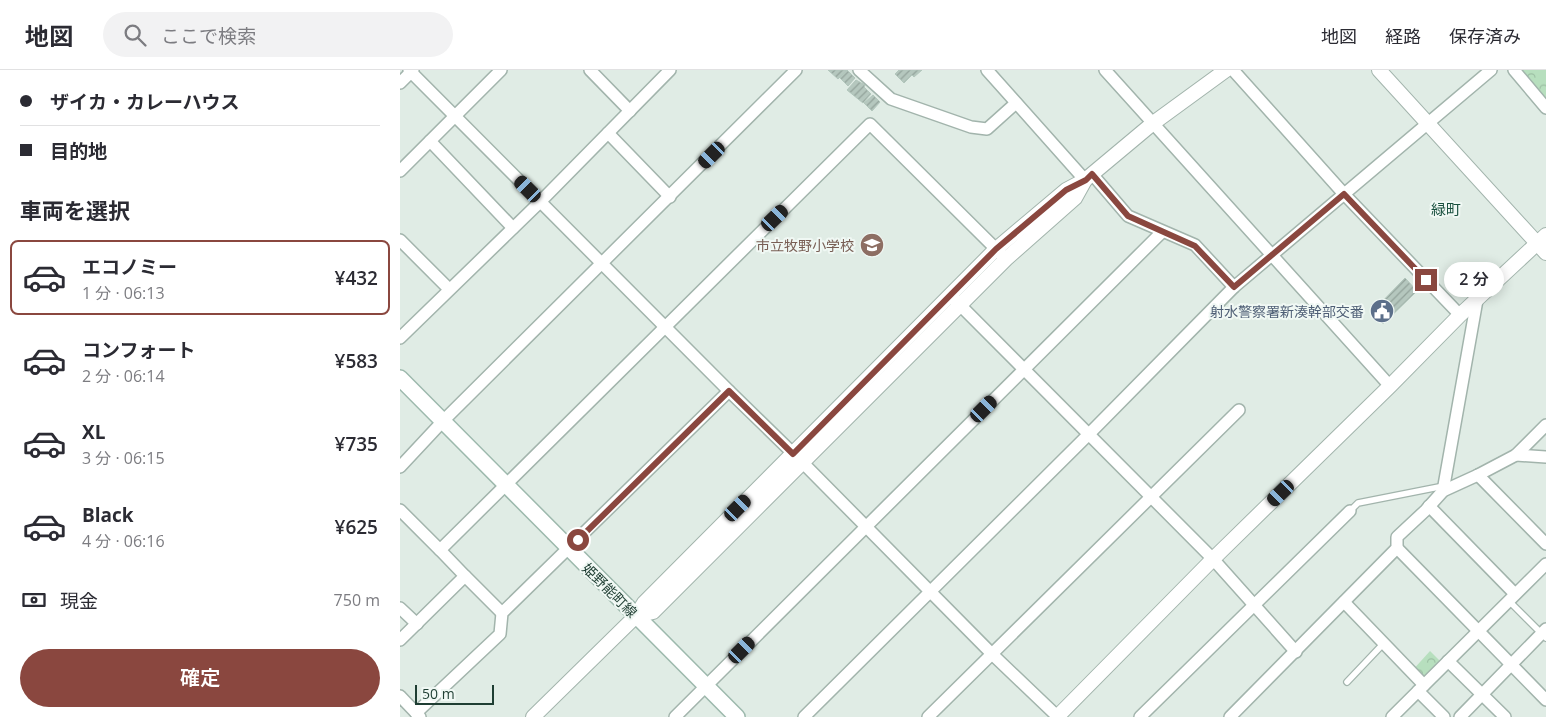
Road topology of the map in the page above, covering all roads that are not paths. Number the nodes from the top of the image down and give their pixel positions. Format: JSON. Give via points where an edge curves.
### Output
{"nodes":[{"id":1,"x":501,"y":70,"type":"edge"},
{"id":2,"x":590,"y":70,"type":"edge"},
{"id":3,"x":670,"y":70,"type":"edge"},
{"id":4,"x":796,"y":70,"type":"edge"},
{"id":5,"x":859,"y":70,"type":"edge"},
{"id":6,"x":1105,"y":70,"type":"edge"},
{"id":7,"x":1226,"y":70,"type":"edge"},
{"id":8,"x":1233,"y":70,"type":"edge"},
{"id":9,"x":1379,"y":70,"type":"edge"},
{"id":10,"x":1491,"y":70,"type":"edge"},
{"id":11,"x":1514,"y":70,"type":"edge"},
{"id":12,"x":411,"y":71,"type":"edge"},
{"id":13,"x":993,"y":72,"type":"edge"},
{"id":14,"x":400,"y":83,"type":"edge"},
{"id":15,"x":1016,"y":102,"type":"junction"},
{"id":16,"x":1546,"y":108,"type":"edge"},
{"id":17,"x":630,"y":111,"type":"junction"},
{"id":18,"x":456,"y":116,"type":"junction"},
{"id":19,"x":1152,"y":124,"type":"junction"},
{"id":20,"x":1428,"y":124,"type":"junction"},
{"id":21,"x":608,"y":133,"type":"junction"},
{"id":22,"x":430,"y":141,"type":"junction"},
{"id":23,"x":400,"y":171,"type":"edge"},
{"id":24,"x":1089,"y":177,"type":"junction"},
{"id":25,"x":1344,"y":194,"type":"junction"},
{"id":26,"x":670,"y":197,"type":"junction"},
{"id":27,"x":540,"y":201,"type":"junction"},
{"id":28,"x":513,"y":228,"type":"junction"},
{"id":29,"x":1162,"y":232,"type":"junction"},
{"id":30,"x":400,"y":240,"type":"edge"},
{"id":31,"x":1543,"y":244,"type":"edge"},
{"id":32,"x":1001,"y":254,"type":"junction"},
{"id":33,"x":1271,"y":254,"type":"junction"},
{"id":34,"x":604,"y":263,"type":"junction"},
{"id":35,"x":1234,"y":287,"type":"junction"},
{"id":36,"x":449,"y":290,"type":"junction"},
{"id":37,"x":955,"y":300,"type":"junction"},
{"id":38,"x":1477,"y":300,"type":"junction"},
{"id":39,"x":1460,"y":315,"type":"junction"},
{"id":40,"x":665,"y":326,"type":"junction"},
{"id":41,"x":400,"y":338,"type":"edge"},
{"id":42,"x":1023,"y":370,"type":"junction"},
{"id":43,"x":400,"y":378,"type":"edge"},
{"id":44,"x":1390,"y":386,"type":"junction"},
{"id":45,"x":729,"y":391,"type":"junction"},
{"id":46,"x":1239,"y":410,"type":"dead end"},
{"id":47,"x":443,"y":421,"type":"junction"},
{"id":48,"x":1546,"y":425,"type":"edge"},
{"id":49,"x":1088,"y":435,"type":"junction"},
{"id":50,"x":1516,"y":454,"type":"junction"},
{"id":51,"x":1546,"y":457,"type":"edge"},
{"id":52,"x":797,"y":458,"type":"junction"},
{"id":53,"x":400,"y":466,"type":"edge"},
{"id":54,"x":1478,"y":475,"type":"junction"},
{"id":55,"x":505,"y":485,"type":"junction"},
{"id":56,"x":1444,"y":488,"type":"junction"},
{"id":57,"x":1151,"y":498,"type":"junction"},
{"id":58,"x":1429,"y":506,"type":"junction"},
{"id":59,"x":400,"y":510,"type":"edge"},
{"id":60,"x":1350,"y":511,"type":"joint"},
{"id":61,"x":865,"y":527,"type":"junction"},
{"id":62,"x":1546,"y":544,"type":"edge"},
{"id":63,"x":1397,"y":548,"type":"junction"},
{"id":64,"x":569,"y":549,"type":"junction"},
{"id":65,"x":440,"y":550,"type":"junction"},
{"id":66,"x":1213,"y":559,"type":"junction"},
{"id":67,"x":1546,"y":564,"type":"edge"},
{"id":68,"x":464,"y":576,"type":"junction"},
{"id":69,"x":930,"y":591,"type":"junction"},
{"id":70,"x":1512,"y":597,"type":"junction"},
{"id":71,"x":1344,"y":602,"type":"junction"},
{"id":72,"x":1254,"y":606,"type":"junction"},
{"id":73,"x":400,"y":608,"type":"edge"},
{"id":74,"x":502,"y":613,"type":"junction"},
{"id":75,"x":636,"y":616,"type":"junction"},
{"id":76,"x":417,"y":624,"type":"junction"},
{"id":77,"x":1478,"y":631,"type":"junction"},
{"id":78,"x":1545,"y":633,"type":"edge"},
{"id":79,"x":400,"y":640,"type":"edge"},
{"id":80,"x":1384,"y":644,"type":"junction"},
{"id":81,"x":1296,"y":652,"type":"junction"},
{"id":82,"x":992,"y":654,"type":"junction"},
{"id":83,"x":1448,"y":661,"type":"junction"},
{"id":84,"x":1511,"y":664,"type":"junction"},
{"id":85,"x":1347,"y":682,"type":"dead end"},
{"id":86,"x":706,"y":686,"type":"junction"},
{"id":87,"x":1421,"y":688,"type":"junction"},
{"id":88,"x":1482,"y":694,"type":"junction"},
{"id":89,"x":400,"y":696,"type":"edge"},
{"id":90,"x":1546,"y":700,"type":"edge"},
{"id":91,"x":418,"y":715,"type":"edge"},
{"id":92,"x":1231,"y":716,"type":"edge"},
{"id":93,"x":533,"y":717,"type":"edge"},
{"id":94,"x":675,"y":717,"type":"edge"},
{"id":95,"x":737,"y":717,"type":"edge"},
{"id":96,"x":804,"y":717,"type":"edge"},
{"id":97,"x":928,"y":717,"type":"edge"},
{"id":98,"x":1057,"y":717,"type":"edge"},
{"id":99,"x":1140,"y":717,"type":"edge"},
{"id":100,"x":1392,"y":717,"type":"edge"},
{"id":101,"x":1444,"y":717,"type":"edge"},
{"id":102,"x":1460,"y":717,"type":"edge"},
{"id":103,"x":1505,"y":717,"type":"edge"}],
"edges":[{"from":1,"to":18,"type":"street"},
{"from":2,"to":17,"type":"street"},
{"from":3,"to":17,"type":"street"},
{"from":4,"to":26,"type":"street"},
{"from":5,"to":15,"type":"street","via":[[891,99],[971,127],[987,129]]},
{"from":6,"to":19,"type":"street"},
{"from":7,"to":19,"type":"street"},
{"from":8,"to":25,"type":"street"},
{"from":9,"to":20,"type":"street"},
{"from":10,"to":20,"type":"street"},
{"from":11,"to":16,"type":"street"},
{"from":12,"to":14,"type":"street"},
{"from":12,"to":18,"type":"street"},
{"from":13,"to":15,"type":"street"},
{"from":15,"to":24,"type":"street"},
{"from":17,"to":21,"type":"street"},
{"from":18,"to":22,"type":"street"},
{"from":18,"to":27,"type":"street"},
{"from":19,"to":24,"type":"street"},
{"from":19,"to":33,"type":"street"},
{"from":20,"to":25,"type":"street"},
{"from":20,"to":31,"type":"street"},
{"from":21,"to":26,"type":"street"},
{"from":21,"to":27,"type":"street"},
{"from":22,"to":23,"type":"street"},
{"from":22,"to":28,"type":"street"},
{"from":24,"to":29,"type":"street","via":[[1128,216]]},
{"from":24,"to":32,"type":"street","via":[[1066,190]]},
{"from":25,"to":33,"type":"street"},
{"from":25,"to":39,"type":"street"},
{"from":26,"to":34,"type":"street"},
{"from":27,"to":28,"type":"street"},
{"from":27,"to":34,"type":"street"},
{"from":28,"to":36,"type":"street"},
{"from":29,"to":35,"type":"street","via":[[1195,246]]},
{"from":29,"to":42,"type":"street"},
{"from":30,"to":36,"type":"street"},
{"from":31,"to":38,"type":"street"},
{"from":32,"to":37,"type":"street"},
{"from":32,"to":40,"type":"street","via":[[870,124]]},
{"from":33,"to":35,"type":"street"},
{"from":33,"to":44,"type":"street"},
{"from":34,"to":40,"type":"street"},
{"from":34,"to":47,"type":"street"},
{"from":35,"to":49,"type":"street"},
{"from":36,"to":41,"type":"street"},
{"from":37,"to":42,"type":"street"},
{"from":37,"to":52,"type":"street"},
{"from":38,"to":39,"type":"street"},
{"from":38,"to":56,"type":"street"},
{"from":39,"to":44,"type":"street"},
{"from":40,"to":45,"type":"street"},
{"from":40,"to":55,"type":"street"},
{"from":42,"to":49,"type":"street"},
{"from":42,"to":61,"type":"street"},
{"from":43,"to":47,"type":"main road","name":"姫野能町線"},
{"from":44,"to":66,"type":"street"},
{"from":45,"to":52,"type":"street"},
{"from":45,"to":64,"type":"street"},
{"from":46,"to":57,"type":"street"},
{"from":47,"to":53,"type":"street"},
{"from":47,"to":55,"type":"main road","name":"姫野能町線"},
{"from":48,"to":50,"type":"street"},
{"from":49,"to":57,"type":"street"},
{"from":49,"to":69,"type":"street"},
{"from":50,"to":51,"type":"street"},
{"from":50,"to":54,"type":"street"},
{"from":52,"to":61,"type":"street"},
{"from":52,"to":75,"type":"street","via":[[644,602]]},
{"from":54,"to":56,"type":"street"},
{"from":54,"to":62,"type":"street"},
{"from":55,"to":64,"type":"main road","name":"姫野能町線"},
{"from":55,"to":65,"type":"street"},
{"from":56,"to":58,"type":"street"},
{"from":56,"to":60,"type":"lane","via":[[1358,503]]},
{"from":57,"to":66,"type":"street"},
{"from":57,"to":82,"type":"street"},
{"from":58,"to":63,"type":"street","via":[[1397,537]]},
{"from":58,"to":70,"type":"street"},
{"from":59,"to":65,"type":"street"},
{"from":60,"to":72,"type":"street"},
{"from":61,"to":69,"type":"street"},
{"from":61,"to":86,"type":"street"},
{"from":63,"to":71,"type":"street"},
{"from":63,"to":77,"type":"street"},
{"from":64,"to":74,"type":"street"},
{"from":64,"to":75,"type":"main road","name":"姫野能町線"},
{"from":65,"to":68,"type":"street"},
{"from":66,"to":72,"type":"street"},
{"from":66,"to":98,"type":"street"},
{"from":67,"to":70,"type":"street"},
{"from":68,"to":74,"type":"street"},
{"from":68,"to":76,"type":"street"},
{"from":69,"to":82,"type":"street"},
{"from":69,"to":96,"type":"street"},
{"from":70,"to":77,"type":"street"},
{"from":70,"to":78,"type":"lane"},
{"from":71,"to":80,"type":"street"},
{"from":71,"to":81,"type":"street"},
{"from":72,"to":81,"type":"street"},
{"from":72,"to":99,"type":"street"},
{"from":73,"to":76,"type":"street"},
{"from":74,"to":91,"type":"street","via":[[500,634]]},
{"from":75,"to":86,"type":"main road","name":"姫野能町線"},
{"from":75,"to":93,"type":"street"},
{"from":76,"to":79,"type":"street"},
{"from":77,"to":83,"type":"street"},
{"from":77,"to":84,"type":"street"},
{"from":78,"to":84,"type":"street"},
{"from":80,"to":85,"type":"lane"},
{"from":80,"to":87,"type":"street"},
{"from":81,"to":92,"type":"street"},
{"from":82,"to":97,"type":"street"},
{"from":82,"to":98,"type":"street"},
{"from":83,"to":87,"type":"street"},
{"from":83,"to":88,"type":"street"},
{"from":84,"to":88,"type":"street"},
{"from":84,"to":90,"type":"street"},
{"from":86,"to":94,"type":"street"},
{"from":86,"to":95,"type":"main road","name":"姫野能町線"},
{"from":87,"to":100,"type":"street"},
{"from":87,"to":101,"type":"street"},
{"from":88,"to":102,"type":"street"},
{"from":88,"to":103,"type":"street"},
{"from":89,"to":91,"type":"street"}]}
